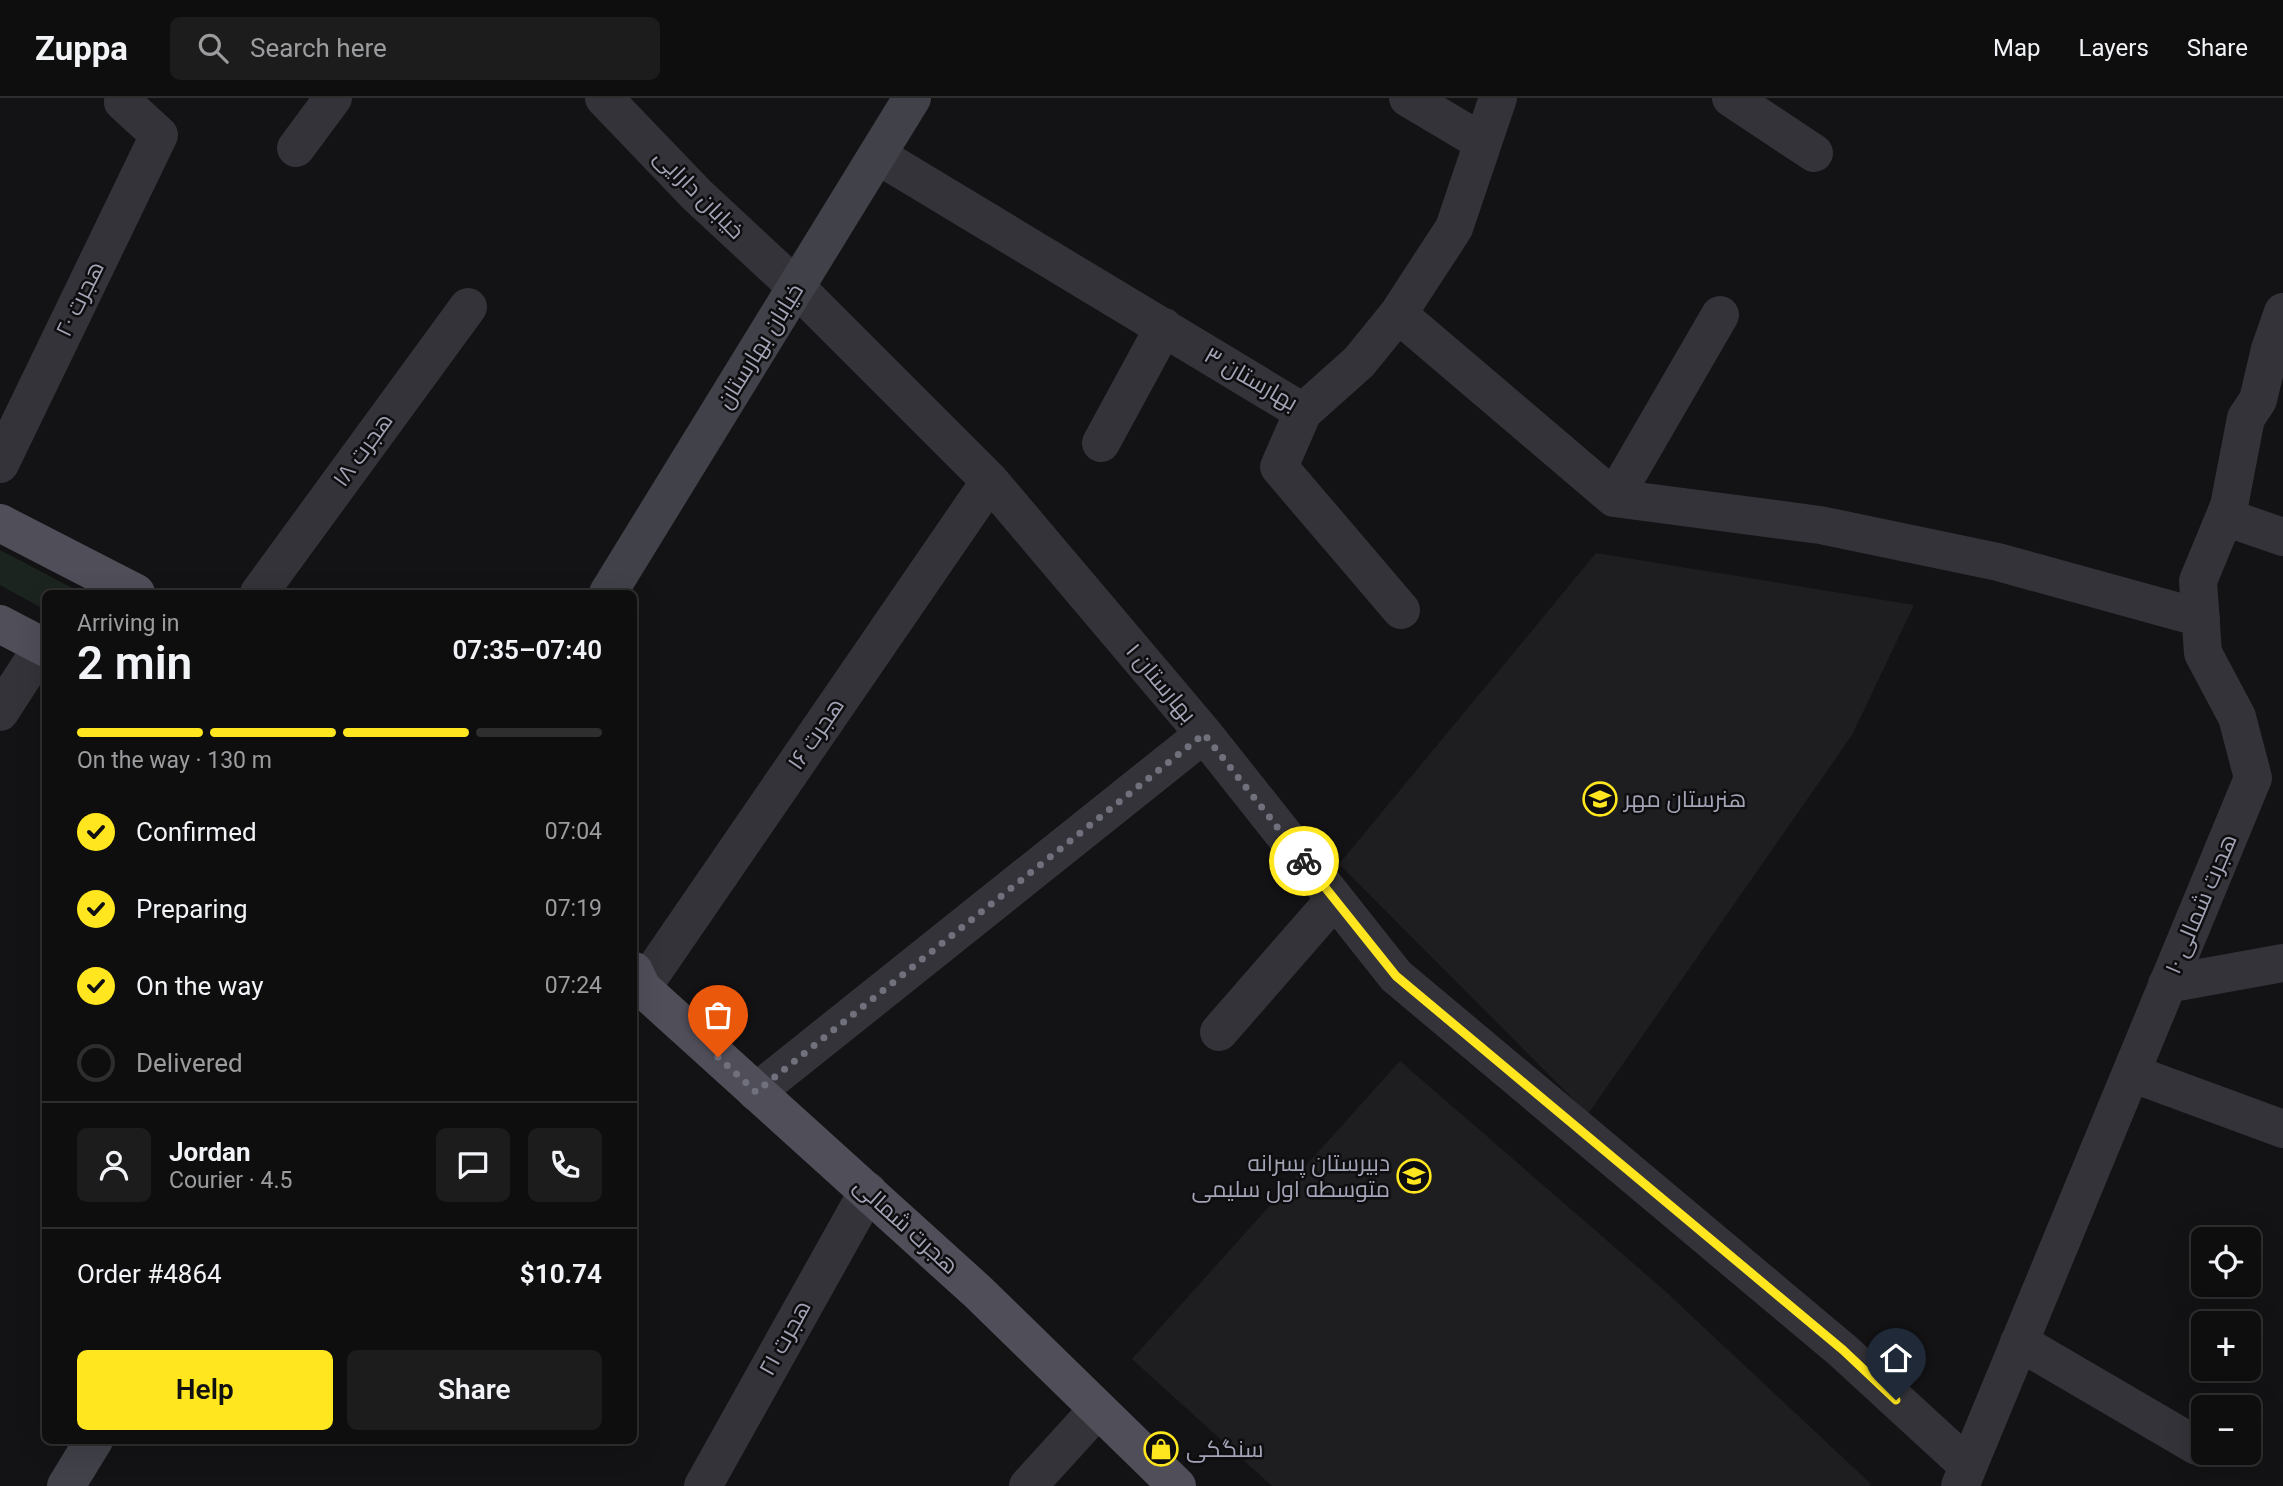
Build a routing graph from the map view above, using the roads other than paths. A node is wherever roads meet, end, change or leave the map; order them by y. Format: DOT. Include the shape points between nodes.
graph roads {
  1 [pos="124,98"];
  2 [pos="333,98"];
  3 [pos="604,98"];
  4 [pos="912,98"];
  5 [pos="1408,98"];
  6 [pos="1498,98"];
  7 [pos="1731,98"];
  8 [pos="1482,142"];
  9 [pos="296,148"];
  10 [pos="1814,153"];
  11 [pos="877,156"];
  12 [pos="796,287"];
  13 [pos="468,307"];
  14 [pos="2283,312"];
  15 [pos="1398,314"];
  16 [pos="1720,315"];
  17 [pos="1164,327"];
  18 [pos="1303,412"];
  19 [pos="1101,443"];
  20 [pos="0,464"];
  21 [pos="990,481"];
  22 [pos="1614,498"];
  23 [pos="2225,517"];
  24 [pos="0,523"];
  25 [pos="2283,537"];
  26 [pos="130,590"];
  27 [pos="261,590"];
  28 [pos="610,590"];
  29 [pos="1401,610"];
  30 [pos="2200,618"];
  31 [pos="0,624"];
  32 [pos="42,646"];
  33 [pos="42,650"];
  34 [pos="0,712"];
  35 [pos="1204,734"];
  36 [pos="1335,899"];
  37 [pos="2283,963"];
  38 [pos="637,980"];
  39 [pos="637,982"];
  40 [pos="2167,984"];
  41 [pos="1219,1032"];
  42 [pos="2131,1073"];
  43 [pos="756,1092"];
  44 [pos="2283,1129"];
  45 [pos="868,1191"];
  46 [pos="2019,1342"];
  47 [pos="1098,1409"];
  48 [pos="2191,1442"];
  49 [pos="92,1444"];
  50 [pos="1964,1475"];
  51 [pos="66,1486"];
  52 [pos="702,1486"];
  53 [pos="1028,1486"];
  54 [pos="1177,1486"];
  1 -- 20 [label="street, هجرت ۲۰" via="159,135"];
  2 -- 9 [label="street"];
  3 -- 12 [label="street, خیابان دارایی" via="697,195"];
  4 -- 11 [label="main road, خیابان بهارستان"];
  5 -- 8 [label="street"];
  6 -- 8 [label="street, بهارستان ۳"];
  7 -- 10 [label="street"];
  8 -- 15 [label="street, بهارستان ۳" via="1454,228"];
  11 -- 12 [label="main road, خیابان بهارستان"];
  11 -- 17 [label="street, بهارستان ۳"];
  12 -- 21 [label="street, بهارستان ۱"];
  12 -- 28 [label="main road, خیابان بهارستان"];
  13 -- 27 [label="street, هجرت ۱۸"];
  14 -- 23 [label="street, هجرت شمالی ۱۰" via="2258,400 2245,418"];
  15 -- 18 [label="street, بهارستان ۳" via="1359,362"];
  15 -- 22 [label="street"];
  16 -- 22 [label="street"];
  17 -- 18 [label="street, بهارستان ۳"];
  17 -- 19 [label="street"];
  18 -- 29 [label="street" via="1279,467"];
  21 -- 35 [label="street, بهارستان ۱"];
  21 -- 38 [label="street, هجرت ۱۶"];
  22 -- 30 [label="street" via="1848,531 1998,562"];
  23 -- 25 [label="street"];
  23 -- 30 [label="street, هجرت شمالی ۱۰" via="2197,581"];
  24 -- 26 [label="main road"];
  30 -- 40 [label="street, هجرت شمالی ۱۰" via="2203,653 2237,717 2253,778"];
  31 -- 32 [label="main road"];
  33 -- 34 [label="street"];
  35 -- 36 [label="street, بهارستان ۱"];
  35 -- 43 [label="street"];
  36 -- 41 [label="street"];
  36 -- 50 [label="street, بهارستان ۱" via="1396,976 1843,1350"];
  37 -- 40 [label="street"];
  39 -- 43 [label="main road, هجرت شمالی"];
  40 -- 42 [label="street, هجرت شمالی ۱۰"];
  42 -- 44 [label="street"];
  42 -- 46 [label="street, هجرت شمالی ۱۰"];
  43 -- 45 [label="main road, هجرت شمالی"];
  45 -- 47 [label="main road, هجرت شمالی"];
  45 -- 52 [label="street, هجرت ۲۱"];
  46 -- 48 [label="street"];
  46 -- 50 [label="street, هجرت شمالی ۱۰"];
  47 -- 53 [label="street"];
  47 -- 54 [label="main road, هجرت شمالی"];
  49 -- 51 [label="main road"];
}
